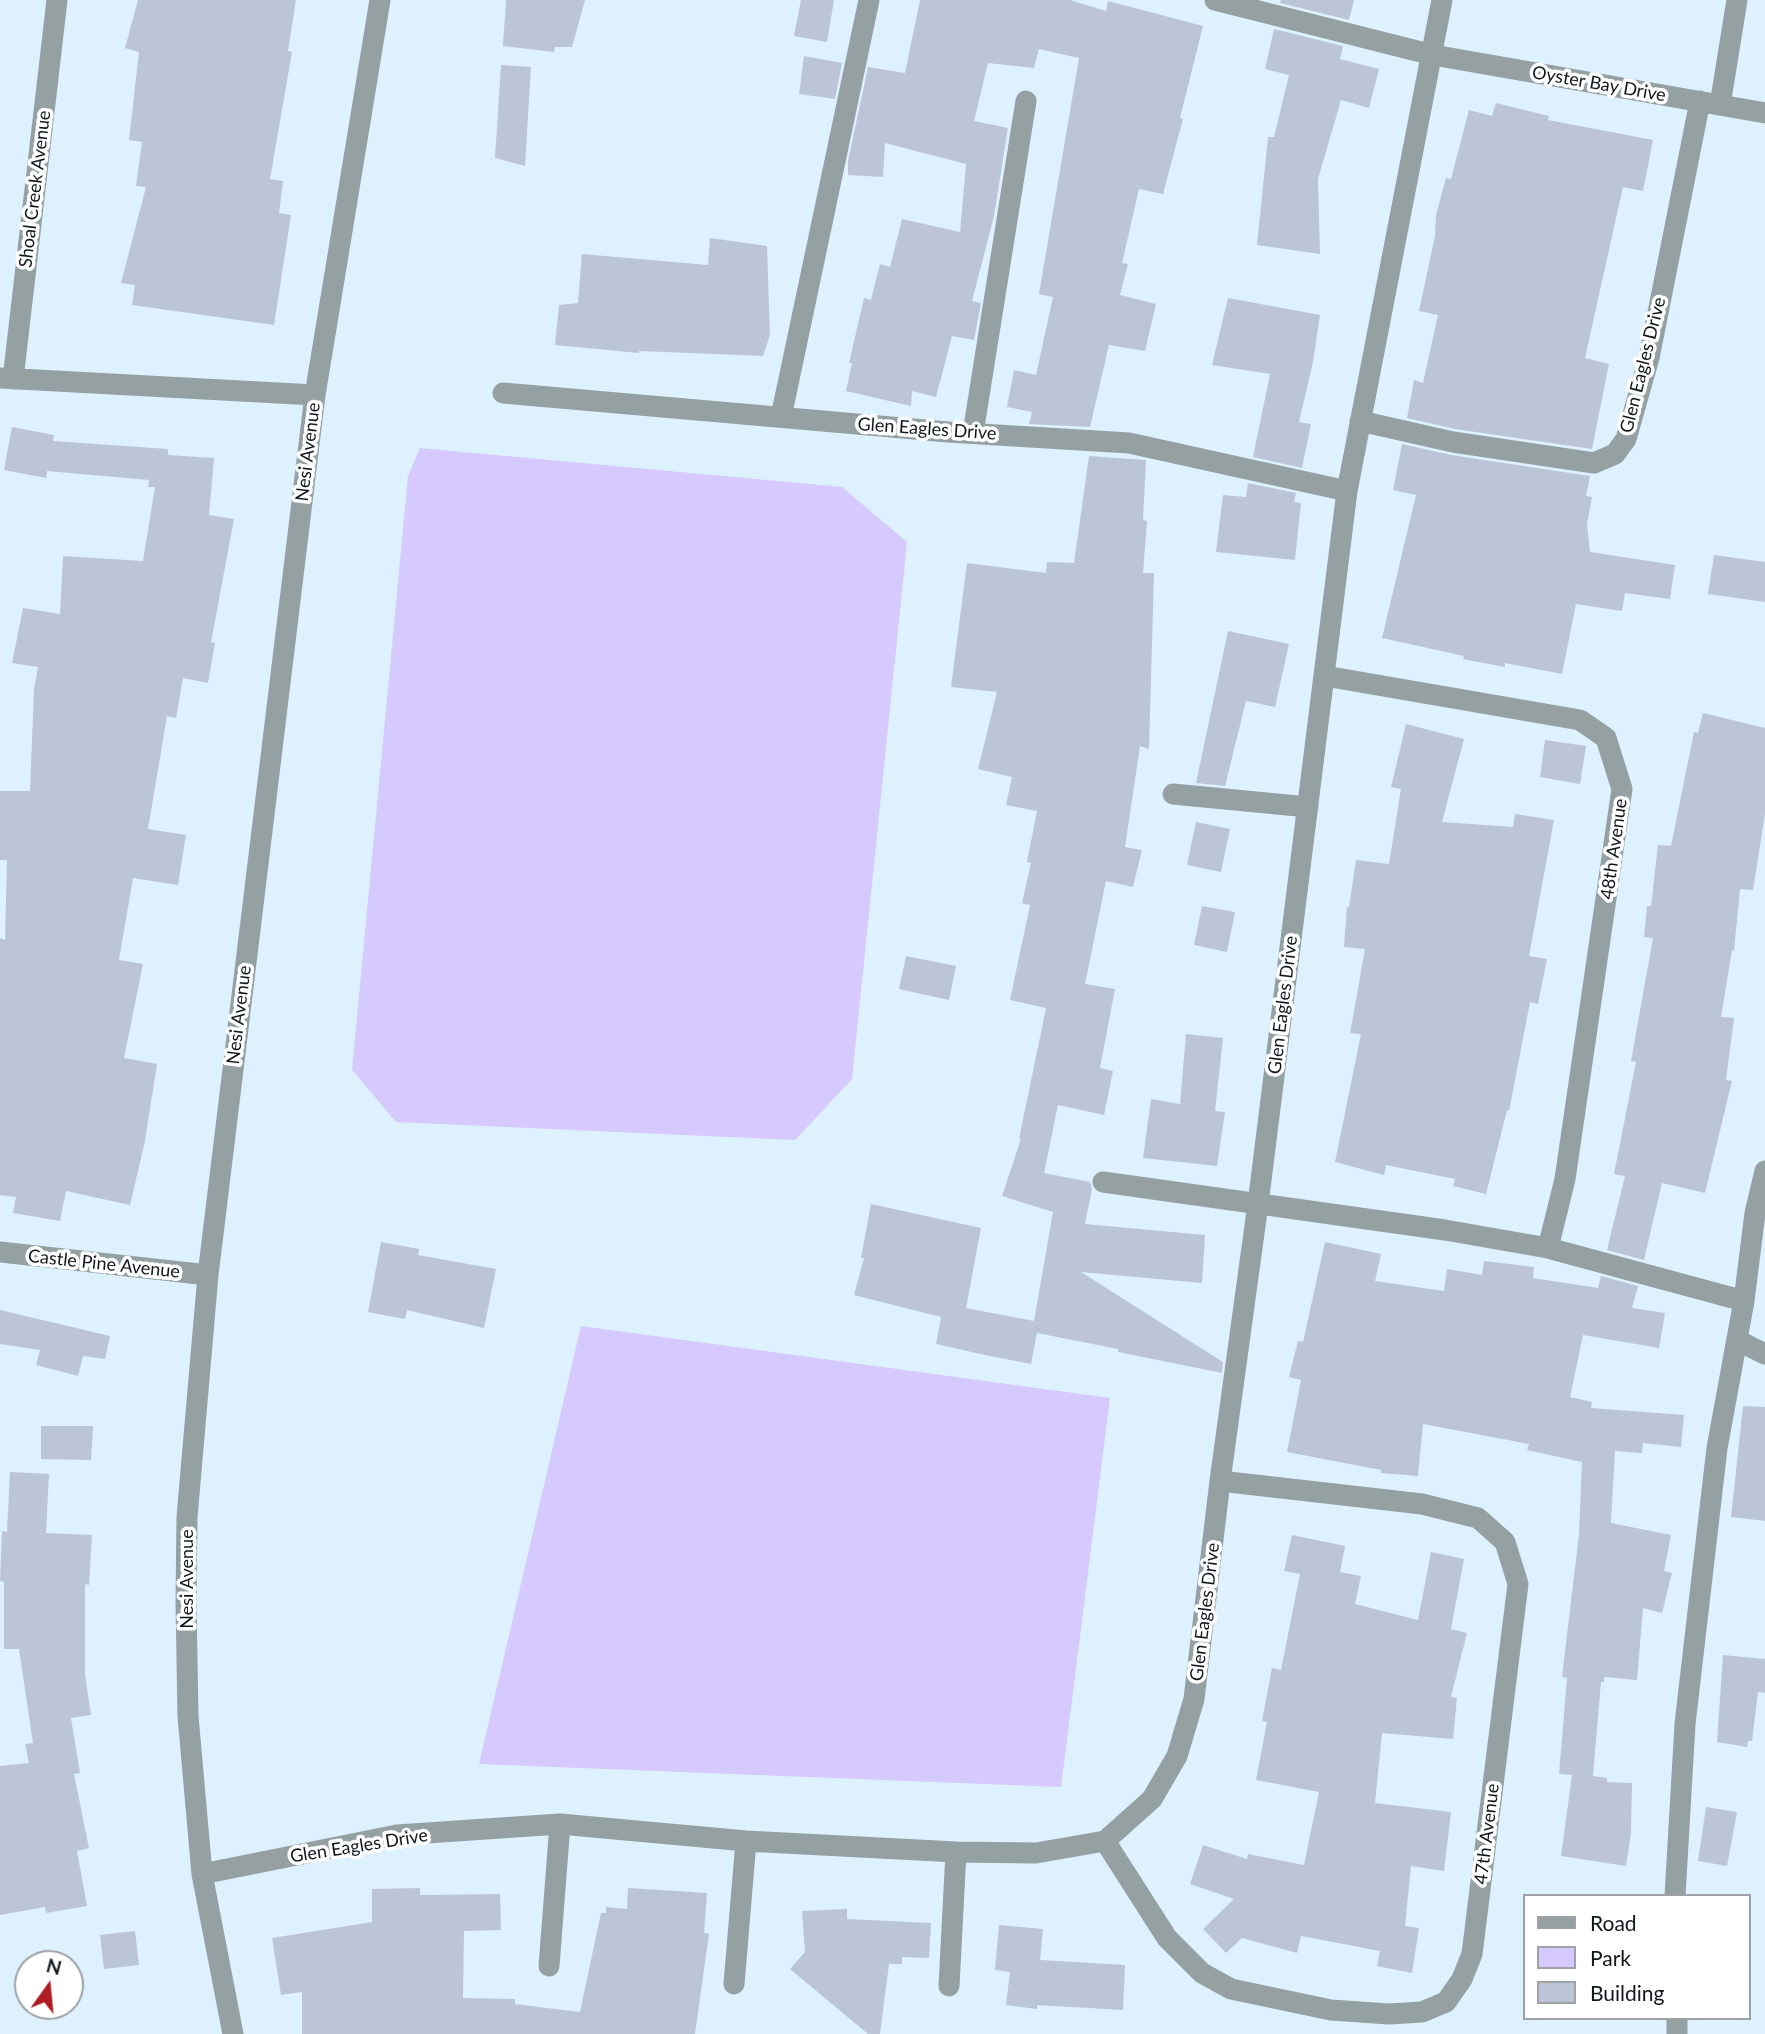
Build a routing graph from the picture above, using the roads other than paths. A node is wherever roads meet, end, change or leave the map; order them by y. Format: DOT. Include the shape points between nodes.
graph roads {
  1 [pos="57,0"];
  2 [pos="380,0"];
  3 [pos="869,0"];
  4 [pos="1215,0"];
  5 [pos="1441,0"];
  6 [pos="1737,0"];
  7 [pos="1433,55"];
  8 [pos="1026,101"];
  9 [pos="1710,103"];
  10 [pos="1765,113"];
  11 [pos="6,378"];
  12 [pos="503,393"];
  13 [pos="315,395"];
  14 [pos="781,417"];
  15 [pos="1360,421"];
  16 [pos="973,433"];
  17 [pos="1347,491"];
  18 [pos="1325,676"];
  19 [pos="1172,794"];
  20 [pos="1308,807"];
  21 [pos="1765,1171"];
  22 [pos="1103,1182"];
  23 [pos="1258,1204"];
  24 [pos="1548,1248"];
  25 [pos="0,1252"];
  26 [pos="208,1275"];
  27 [pos="1744,1301"];
  28 [pos="1737,1340"];
  29 [pos="1765,1353"];
  30 [pos="1220,1481"];
  31 [pos="560,1824"];
  32 [pos="746,1841"];
  33 [pos="1105,1841"];
  34 [pos="956,1852"];
  35 [pos="202,1874"];
  36 [pos="1675,1894"];
  37 [pos="549,1966"];
  38 [pos="734,1984"];
  39 [pos="949,1986"];
  40 [pos="233,2034"];
  1 -- 11 [label="street, Shoal Creek Avenue"];
  2 -- 13 [label="street, Nesi Avenue"];
  3 -- 14 [label="street"];
  4 -- 7 [label="street, Oyster Bay Drive"];
  5 -- 7 [label="street, Glen Eagles Drive"];
  6 -- 9 [label="street, Glen Eagles Drive"];
  7 -- 9 [label="street, Oyster Bay Drive"];
  7 -- 15 [label="street, Glen Eagles Drive"];
  8 -- 16 [label="street"];
  9 -- 10 [label="street, Oyster Bay Drive"];
  9 -- 15 [label="street, Glen Eagles Drive" via="1649,358 1626,439 1615,454 1594,463 1453,442"];
  11 -- 13 [label="street"];
  12 -- 14 [label="street, Glen Eagles Drive"];
  13 -- 26 [label="street, Nesi Avenue"];
  14 -- 16 [label="street, Glen Eagles Drive"];
  15 -- 17 [label="street, Glen Eagles Drive"];
  16 -- 17 [label="street, Glen Eagles Drive" via="1129,443"];
  17 -- 18 [label="street, Glen Eagles Drive"];
  18 -- 20 [label="street, Glen Eagles Drive"];
  18 -- 24 [label="street, 48th Avenue" via="1580,720 1606,738 1622,789 1565,1180"];
  19 -- 20 [label="street"];
  20 -- 23 [label="street, Glen Eagles Drive"];
  21 -- 27 [label="street"];
  22 -- 23 [label="street"];
  23 -- 24 [label="street"];
  23 -- 30 [label="street, Glen Eagles Drive"];
  24 -- 27 [label="street"];
  25 -- 26 [label="street, Castle Pine Avenue"];
  26 -- 35 [label="street, Nesi Avenue" via="187,1517 186,1602 188,1716"];
  27 -- 28 [label="street"];
  28 -- 29 [label="street"];
  28 -- 36 [label="street" via="1717,1448 1685,1724"];
  30 -- 33 [label="street, Glen Eagles Drive" via="1194,1699 1177,1756 1152,1800"];
  30 -- 33 [label="street, 47th Avenue" via="1422,1504 1478,1518 1505,1542 1518,1584 1472,1954 1446,2002 1422,2012 1331,2010 1231,1989 1202,1973 1167,1938"];
  31 -- 32 [label="street, Glen Eagles Drive"];
  31 -- 35 [label="street, Glen Eagles Drive" via="397,1835"];
  31 -- 37 [label="street"];
  32 -- 34 [label="street, Glen Eagles Drive"];
  32 -- 38 [label="street"];
  33 -- 34 [label="street, Glen Eagles Drive" via="1036,1853"];
  34 -- 39 [label="street"];
  35 -- 40 [label="street, Nesi Avenue"];
}
